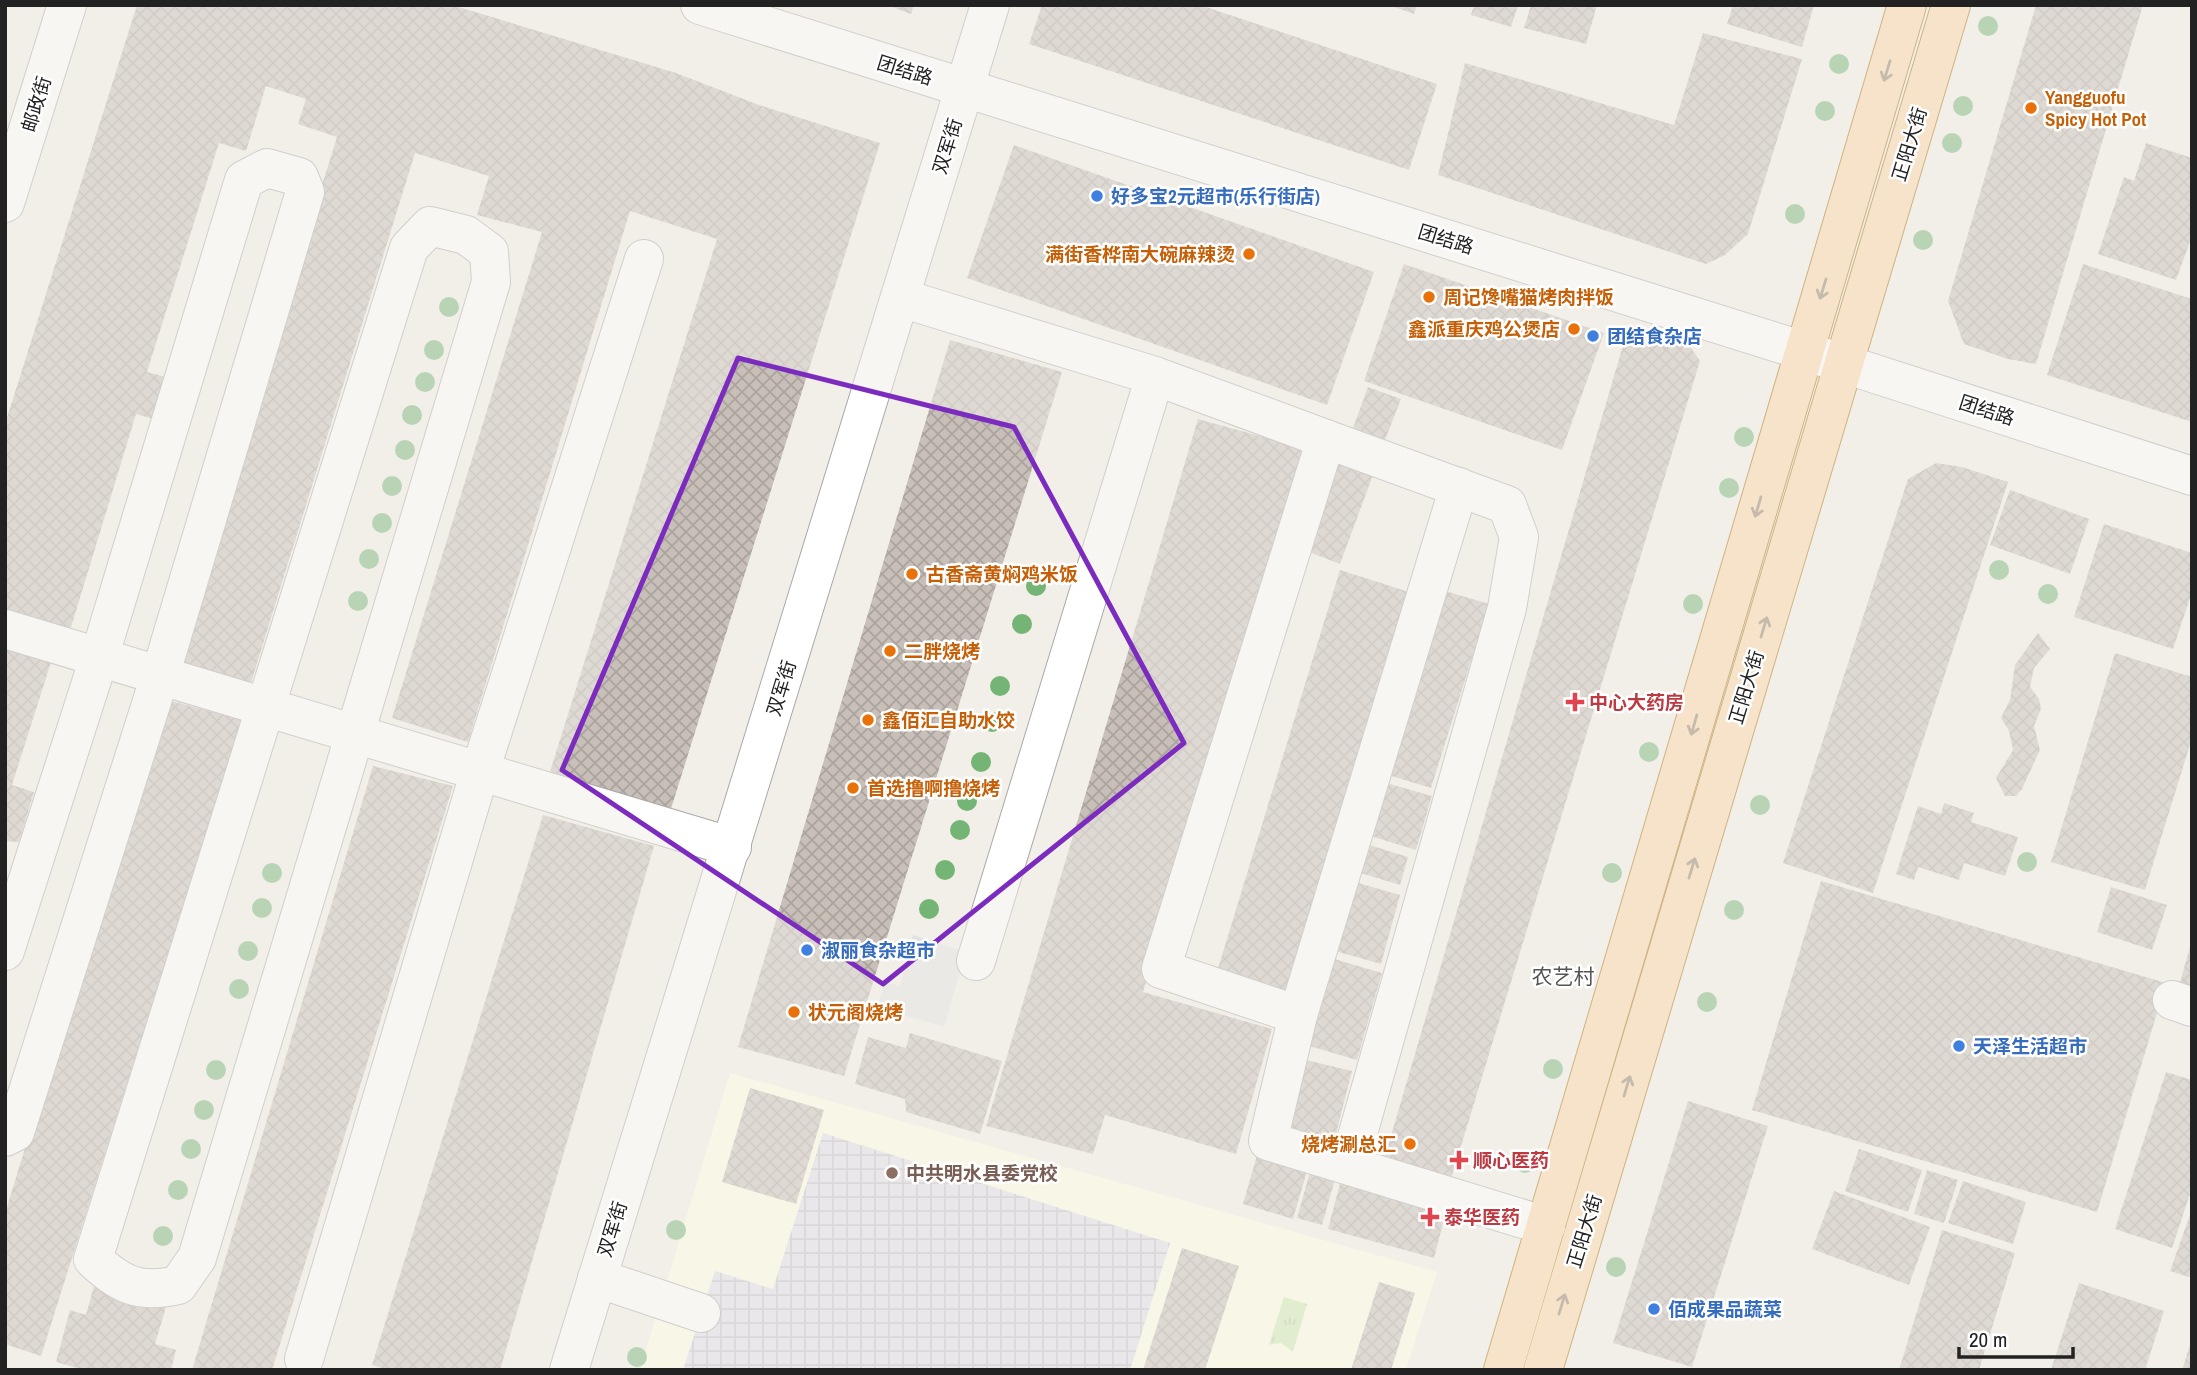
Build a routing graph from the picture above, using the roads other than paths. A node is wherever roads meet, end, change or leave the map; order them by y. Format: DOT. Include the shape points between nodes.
graph roads {
  1 [pos="67,5"];
  2 [pos="700,5"];
  3 [pos="990,5"];
  4 [pos="1907,5"];
  5 [pos="1951,5"];
  6 [pos="796,20"];
  7 [pos="965,89"];
  8 [pos="7,189"];
  9 [pos="644,259"];
  10 [pos="901,298"];
  11 [pos="1804,351"];
  12 [pos="1843,363"];
  13 [pos="1155,376"];
  14 [pos="1326,439"];
  15 [pos="2192,476"];
  16 [pos="1460,487"];
  17 [pos="5,629"];
  18 [pos="99,658"];
  19 [pos="160,676"];
  20 [pos="265,707"];
  21 [pos="356,734"];
  22 [pos="481,771"];
  23 [pos="732,847"];
  24 [pos="5,951"];
  25 [pos="976,961"];
  26 [pos="1298,1014"];
  27 [pos="9,1145"];
  28 [pos="1349,1166"];
  29 [pos="1546,1226"];
  30 [pos="597,1278"];
  31 [pos="701,1313"];
  32 [pos="304,1359"];
  33 [pos="569,1370"];
  34 [pos="1503,1370"];
  35 [pos="1543,1370"];
  1 -- 8 [label="street, 邮政街"];
  2 -- 6 [label="street, 团结路"];
  3 -- 7 [label="street, 双军街"];
  4 -- 11 [label="main road, 正阳大街, one-way"];
  5 -- 12 [label="main road, 正阳大街"];
  6 -- 7 [label="street, 团结路"];
  7 -- 10 [label="street, 双军街"];
  7 -- 11 [label="street, 团结路"];
  9 -- 22 [label="street"];
  10 -- 13 [label="street"];
  10 -- 23 [label="street, 双军街"];
  11 -- 12 [label="street, 团结路"];
  11 -- 29 [label="main road, 正阳大街, one-way"];
  12 -- 15 [label="street, 团结路"];
  35 -- 12 [label="main road, 正阳大街, one-way"];
  13 -- 14 [label="street"];
  13 -- 25 [label="street"];
  14 -- 16 [label="street"];
  14 -- 26 [label="street" via="1161,969"];
  16 -- 26 [label="street"];
  16 -- 28 [label="street" via="1507,505 1519,537 1507,608"];
  17 -- 18 [label="street"];
  18 -- 19 [label="street"];
  18 -- 19 [label="street" via="244,180 267,169 299,177 304,192"];
  18 -- 24 [label="street"];
  19 -- 20 [label="street"];
  19 -- 27 [label="street"];
  20 -- 21 [label="street"];
  20 -- 21 [label="street" via="409,248 429,226 466,235 489,252 491,282"];
  20 -- 21 [label="street" via="93,1259 111,1276 152,1291 177,1285 197,1258"];
  21 -- 22 [label="street"];
  22 -- 23 [label="street"];
  22 -- 32 [label="street"];
  23 -- 30 [label="street, 双军街"];
  26 -- 28 [label="street" via="1268,1140"];
  28 -- 29 [label="street"];
  29 -- 34 [label="main road, 正阳大街"];
  30 -- 31 [label="street"];
  30 -- 33 [label="street, 双军街"];
}
